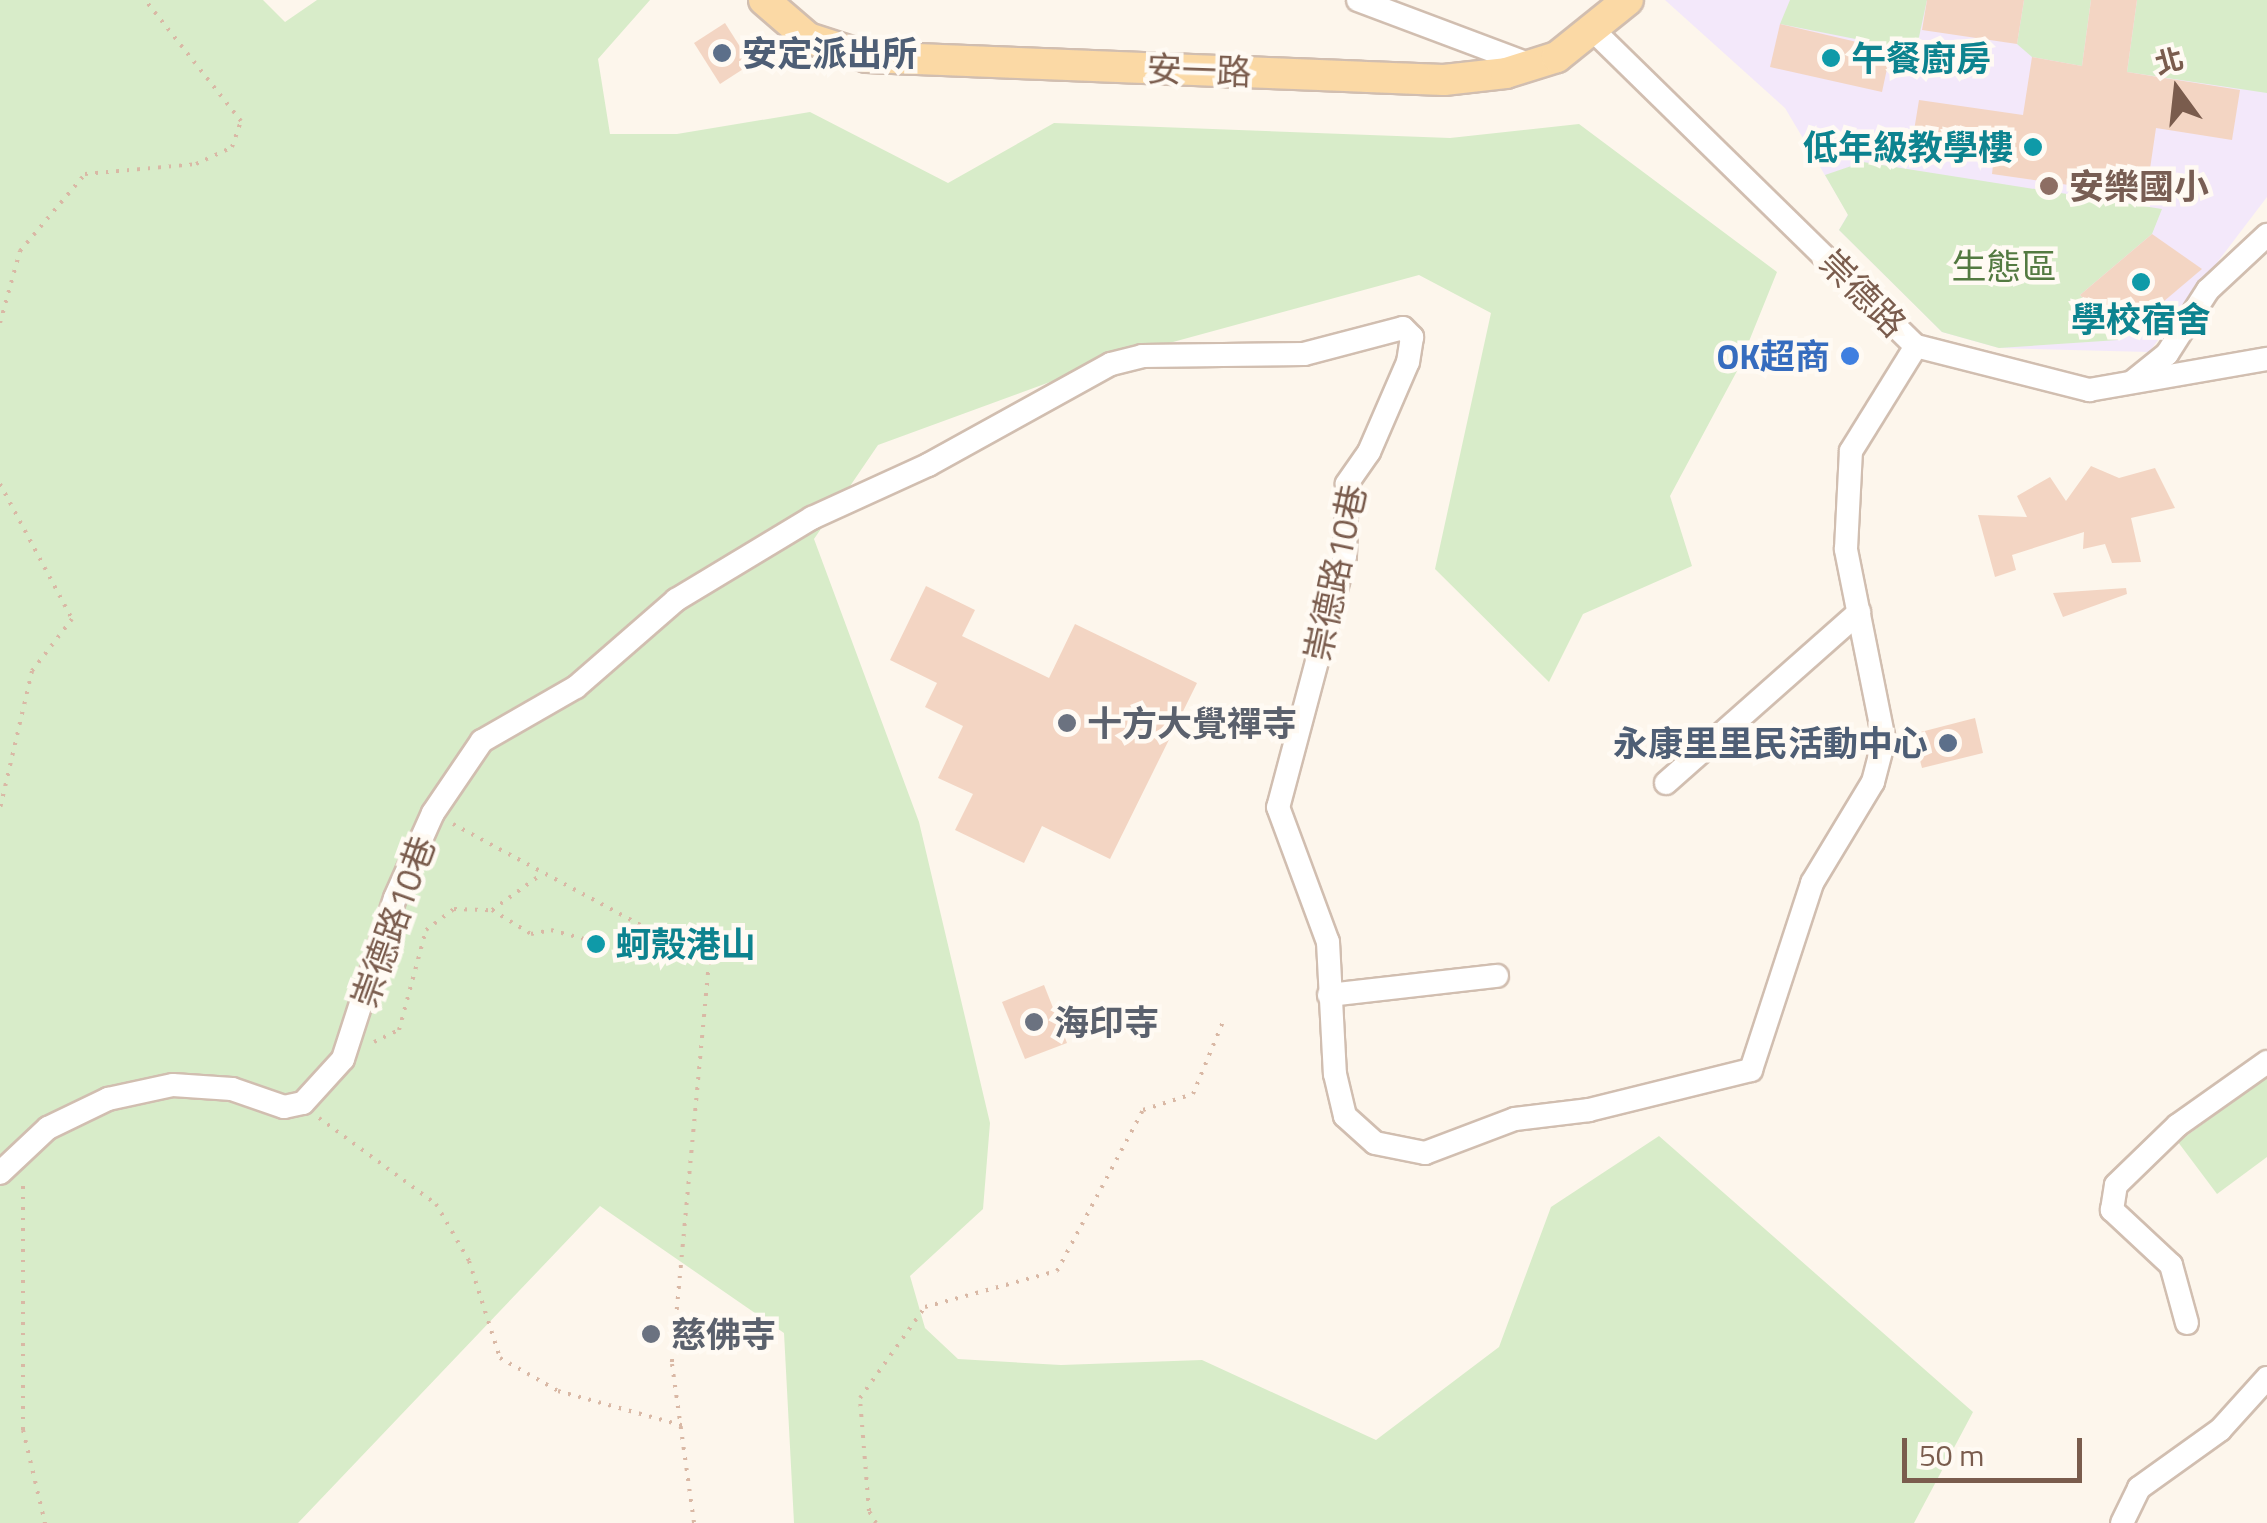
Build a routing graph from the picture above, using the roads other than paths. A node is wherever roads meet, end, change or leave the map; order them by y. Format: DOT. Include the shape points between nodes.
graph roads {
  1 [pos="764,0"];
  2 [pos="1358,0"];
  3 [pos="1628,0"];
  4 [pos="1595,32"];
  5 [pos="1534,66"];
  6 [pos="2267,235"];
  7 [pos="1916,346"];
  8 [pos="2267,359"];
  9 [pos="2125,387"];
  10 [pos="1860,612"];
  11 [pos="1666,782"];
  12 [pos="1497,976"];
  13 [pos="1329,995"];
  14 [pos="2267,1062"];
  15 [pos="0,1173"];
  16 [pos="2187,1323"];
  17 [pos="2267,1378"];
  18 [pos="2122,1523"];
  1 -- 5 [label="main road, 安一路" via="808,38 867,58 1444,80"];
  2 -- 5 [label="street"];
  3 -- 4 [label="main road, 安一路"];
  4 -- 5 [label="main road, 安一路"];
  4 -- 7 [label="street, 崇德路"];
  6 -- 9 [label="street" via="2208,290 2167,354"];
  7 -- 9 [label="street, 崇德路" via="2057,387"];
  7 -- 10 [label="street, 崇德路10巷" via="1851,452 1846,550"];
  8 -- 9 [label="street, 崇德路"];
  10 -- 11 [label="street"];
  10 -- 13 [label="street, 崇德路10巷" via="1884,740 1874,782 1812,882 1751,1070 1589,1110 1514,1118 1425,1153 1408,1150 1375,1143 1345,1116"];
  12 -- 13 [label="street"];
  13 -- 15 [label="street, 崇德路10巷" via="1328,942 1278,807 1345,556 1348,484 1408,362 1412,338 1403,328 1304,354 1142,356 1111,364 928,466 812,518 676,600 576,687 482,741 434,813 395,898 344,1059 303,1103 284,1107 232,1088 172,1085 108,1099 48,1128"];
  14 -- 16 [label="street" via="2178,1125 2116,1185 2112,1210 2171,1265"];
  17 -- 18 [label="street" via="2220,1430 2139,1488"];
}
